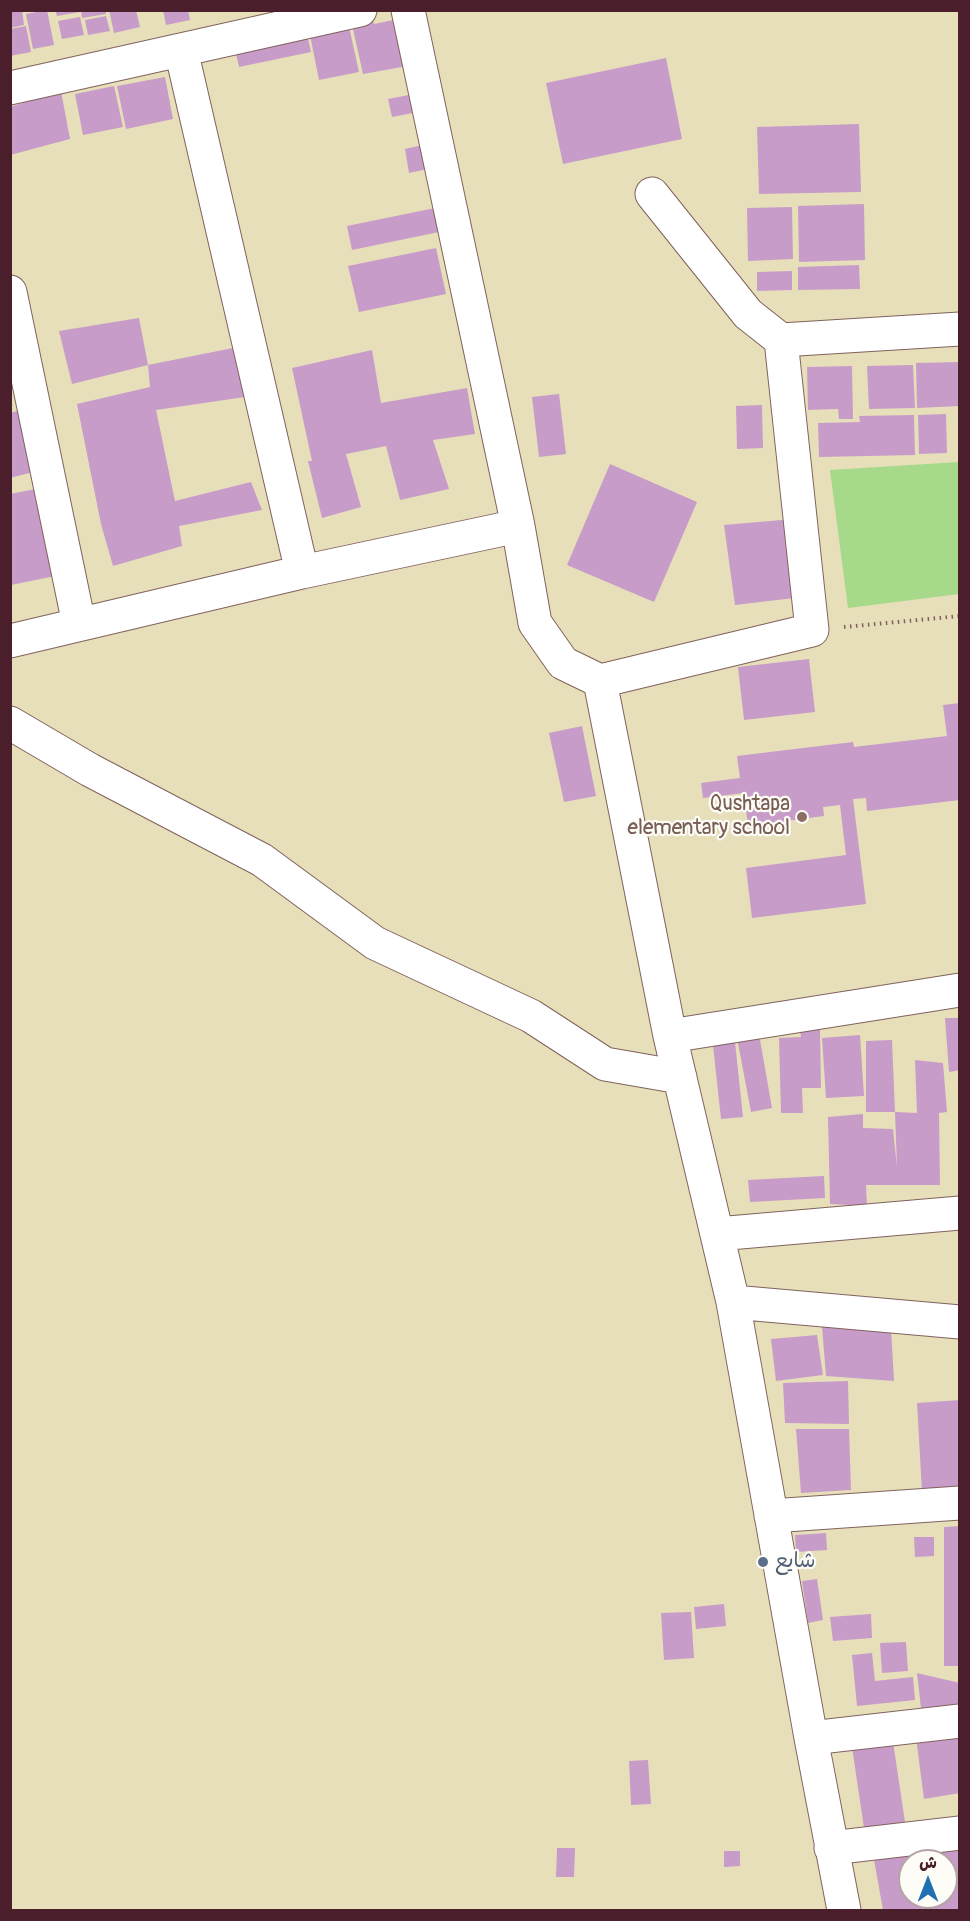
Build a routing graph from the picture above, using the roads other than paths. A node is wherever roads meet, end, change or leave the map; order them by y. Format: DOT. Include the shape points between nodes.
graph roads {
  1 [pos="360,10"];
  2 [pos="408,10"];
  3 [pos="181,50"];
  4 [pos="10,88"];
  5 [pos="652,194"];
  6 [pos="10,292"];
  7 [pos="960,329"];
  8 [pos="781,340"];
  9 [pos="19,384"];
  10 [pos="518,526"];
  11 [pos="302,572"];
  12 [pos="79,624"];
  13 [pos="10,641"];
  14 [pos="600,681"];
  15 [pos="10,723"];
  16 [pos="960,990"];
  17 [pos="670,1036"];
  18 [pos="680,1077"];
  19 [pos="960,1213"];
  20 [pos="717,1234"];
  21 [pos="734,1302"];
  22 [pos="960,1322"];
  23 [pos="960,1503"];
  24 [pos="771,1516"];
  25 [pos="960,1721"];
  26 [pos="811,1738"];
  27 [pos="960,1833"];
  28 [pos="831,1848"];
  29 [pos="844,1911"];
  1 -- 3 [label="street"];
  2 -- 10 [label="street"];
  3 -- 4 [label="street"];
  3 -- 11 [label="street"];
  5 -- 8 [label="street" via="748,314"];
  6 -- 9 [label="street"];
  7 -- 8 [label="street"];
  8 -- 14 [label="street" via="812,630"];
  9 -- 12 [label="street"];
  10 -- 11 [label="street"];
  10 -- 14 [label="street" via="535,622 563,663"];
  11 -- 12 [label="street"];
  12 -- 13 [label="street"];
  14 -- 17 [label="street"];
  15 -- 18 [label="street" via="90,770 262,860 375,943 531,1016 605,1064"];
  16 -- 17 [label="street"];
  17 -- 18 [label="street"];
  18 -- 20 [label="street"];
  19 -- 20 [label="street"];
  20 -- 21 [label="street"];
  21 -- 22 [label="street"];
  21 -- 24 [label="street"];
  23 -- 24 [label="street"];
  24 -- 26 [label="street"];
  25 -- 26 [label="street"];
  26 -- 28 [label="street"];
  27 -- 28 [label="street"];
  28 -- 29 [label="street"];
}
